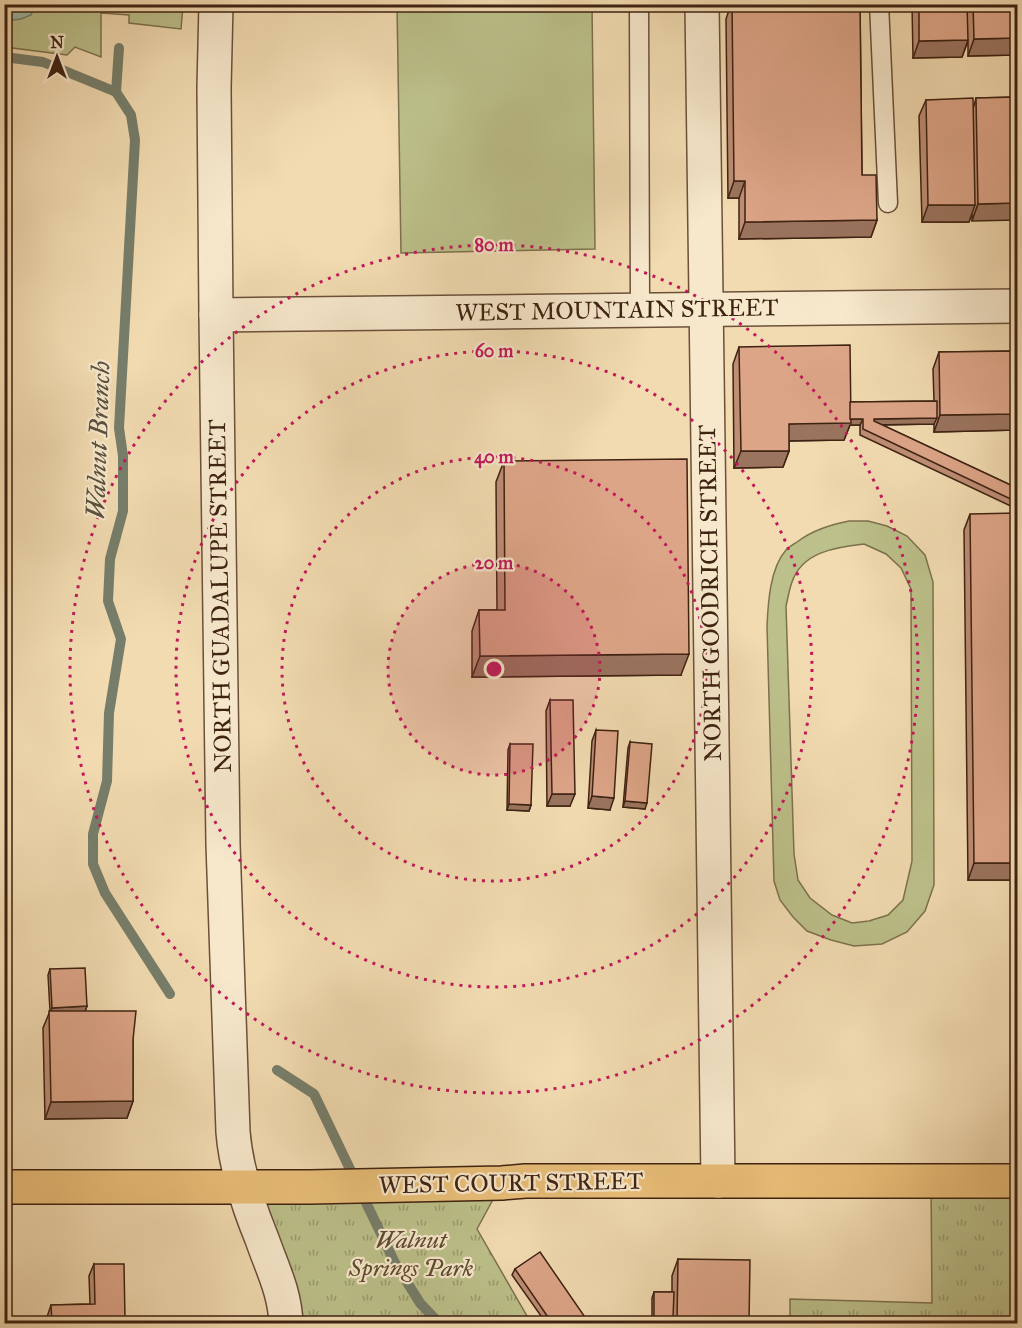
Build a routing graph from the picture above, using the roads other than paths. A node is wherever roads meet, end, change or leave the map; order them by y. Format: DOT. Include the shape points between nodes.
graph roads {
  1 [pos="216,4"];
  2 [pos="639,4"];
  3 [pos="702,4"];
  4 [pos="879,4"];
  5 [pos="888,203"];
  6 [pos="1017,306"];
  7 [pos="706,309"];
  8 [pos="640,310"];
  9 [pos="216,315"];
  10 [pos="718,1181"];
  11 [pos="1017,1181"];
  12 [pos="244,1186"];
  13 [pos="4,1187"];
  14 [pos="286,1323"];
  1 -- 9 [label="street, NORTH GUADALUPE STREET"];
  2 -- 8 [label="lane"];
  3 -- 7 [label="street, NORTH GOODRICH STREET"];
  4 -- 5 [label="lane"];
  6 -- 7 [label="street, WEST MOUNTAIN STREET"];
  7 -- 8 [label="street, WEST MOUNTAIN STREET"];
  7 -- 10 [label="street, NORTH GOODRICH STREET"];
  8 -- 9 [label="street, WEST MOUNTAIN STREET"];
  9 -- 12 [label="street, NORTH GUADALUPE STREET" via="225,902 234,1147"];
  10 -- 11 [label="main road, WEST COURT STREET"];
  10 -- 12 [label="main road, WEST COURT STREET"];
  12 -- 13 [label="main road, WEST COURT STREET"];
  12 -- 14 [label="street, NORTH GUADALUPE STREET" via="279,1282"];
}
